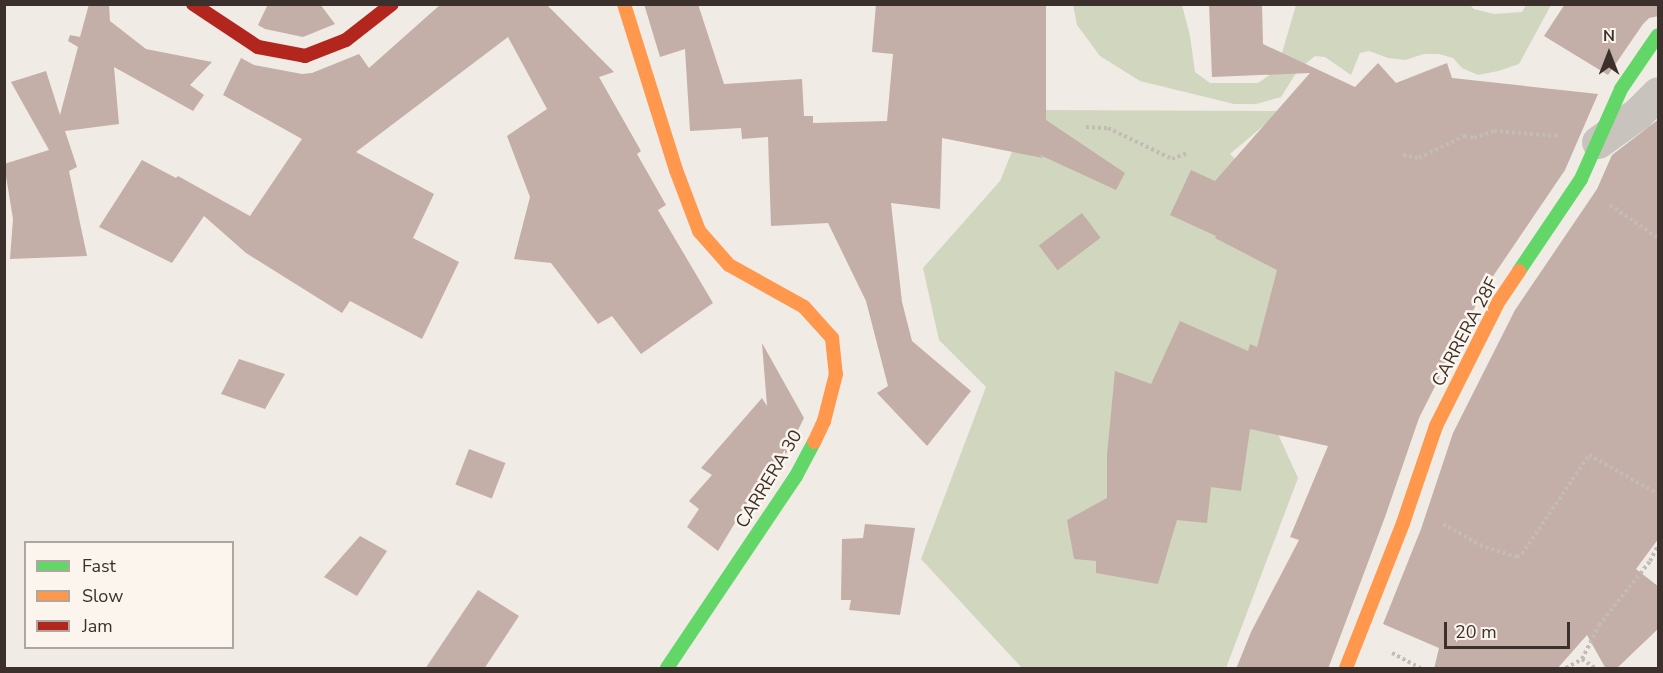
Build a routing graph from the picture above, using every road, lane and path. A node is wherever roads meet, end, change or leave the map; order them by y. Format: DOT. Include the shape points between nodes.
graph roads {
  1 [pos="193,4"];
  2 [pos="392,4"];
  3 [pos="624,4"];
  4 [pos="1659,35"];
  5 [pos="1659,93"];
  6 [pos="1086,127"];
  7 [pos="1598,142"];
  8 [pos="1188,153"];
  9 [pos="1403,155"];
  10 [pos="1577,185"];
  11 [pos="1659,238"];
  12 [pos="1659,494"];
  13 [pos="1395,542"];
  14 [pos="1659,545"];
  15 [pos="1582,658"];
  16 [pos="667,669"];
  17 [pos="1346,669"];
  18 [pos="1566,669"];
  19 [pos="1595,669"];
  1 -- 2 [label="street" via="258,47 305,56 346,40"];
  3 -- 16 [label="street, CARRERA 30" via="699,231 729,265 804,307 831,338 836,374 824,421 796,476"];
  4 -- 7 [label="street, CARRERA 28F" via="1624,84"];
  5 -- 7 [label="street"];
  6 -- 8 [label="path" via="1115,131 1172,159"];
  7 -- 9 [label="path" via="1494,131 1474,138 1464,136 1419,158"];
  7 -- 10 [label="street, CARRERA 28F"];
  10 -- 11 [label="path"];
  10 -- 13 [label="street, CARRERA 28F" via="1499,301 1467,363 1436,426"];
  12 -- 13 [label="path" via="1589,455 1522,554 1516,557 1480,545 1429,517 1421,519 1410,540"];
  13 -- 17 [label="street, CARRERA 28F"];
  14 -- 15 [label="path" via="1599,625"];
  15 -- 18 [label="path"];
  15 -- 19 [label="path"];
}
